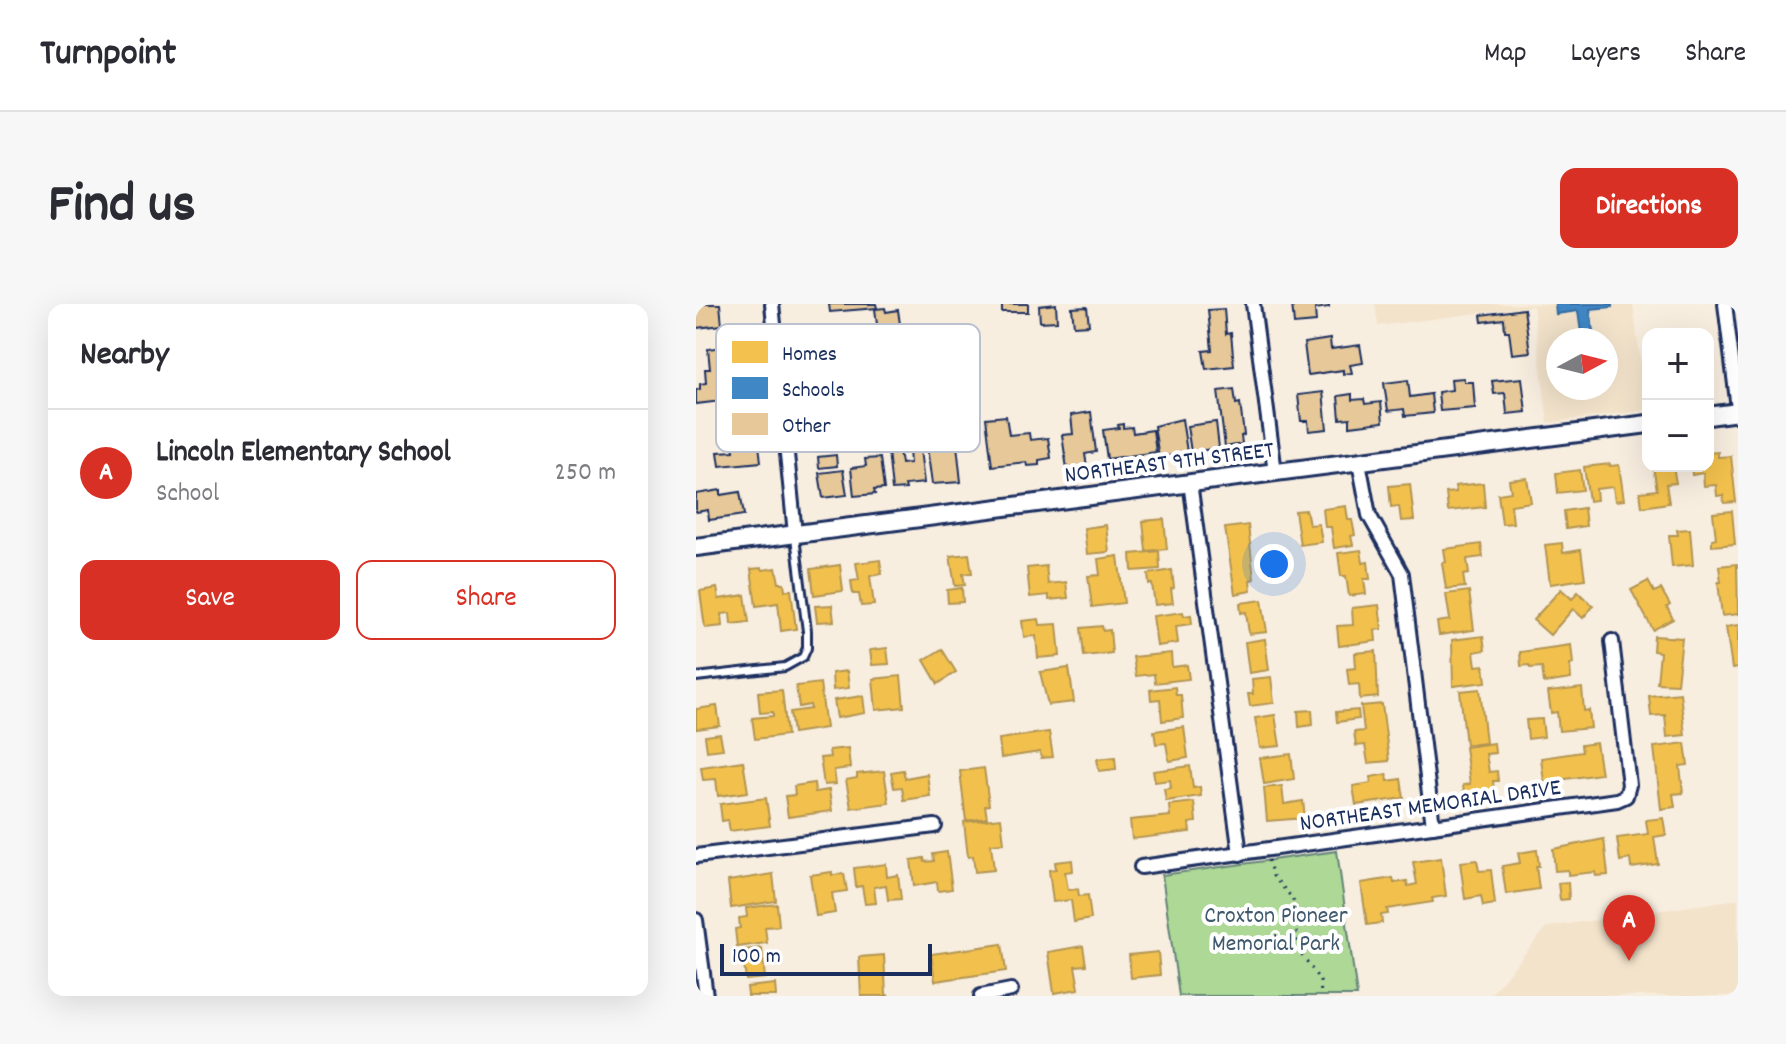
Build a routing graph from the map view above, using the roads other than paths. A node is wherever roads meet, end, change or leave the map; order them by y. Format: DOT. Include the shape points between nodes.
graph roads {
  1 [pos="772,304"];
  2 [pos="1253,304"];
  3 [pos="1725,304"];
  4 [pos="774,324"];
  5 [pos="1738,410"];
  6 [pos="1714,415"];
  7 [pos="1642,425"];
  8 [pos="787,452"];
  9 [pos="1359,462"];
  10 [pos="1275,472"];
  11 [pos="1190,482"];
  12 [pos="795,534"];
  13 [pos="696,547"];
  14 [pos="1612,641"];
  15 [pos="696,677"];
  16 [pos="935,826"];
  17 [pos="1433,826"];
  18 [pos="1240,854"];
  19 [pos="696,856"];
  20 [pos="1141,867"];
  21 [pos="696,920"];
  22 [pos="1011,990"];
  23 [pos="706,996"];
  24 [pos="981,996"];
  1 -- 4 [label="street"];
  2 -- 10 [label="street"];
  3 -- 5 [label="street"];
  5 -- 6 [label="street"];
  7 -- 9 [label="street, NORTHEAST 9TH STREET"];
  8 -- 12 [label="street"];
  9 -- 10 [label="street, NORTHEAST 9TH STREET"];
  9 -- 17 [label="street" via="1369,515 1402,574"];
  10 -- 11 [label="street, NORTHEAST 9TH STREET"];
  11 -- 12 [label="street, NORTHEAST 9TH STREET"];
  11 -- 18 [label="street"];
  12 -- 13 [label="street, NORTHEAST 9TH STREET"];
  12 -- 15 [label="lane" via="807,631 803,657 785,667"];
  14 -- 17 [label="street, NORTHEAST MEMORIAL DRIVE" via="1626,796"];
  16 -- 19 [label="street"];
  17 -- 18 [label="street, NORTHEAST MEMORIAL DRIVE"];
  18 -- 20 [label="street, NORTHEAST MEMORIAL DRIVE"];
  21 -- 23 [label="street"];
  22 -- 24 [label="street"];
}
